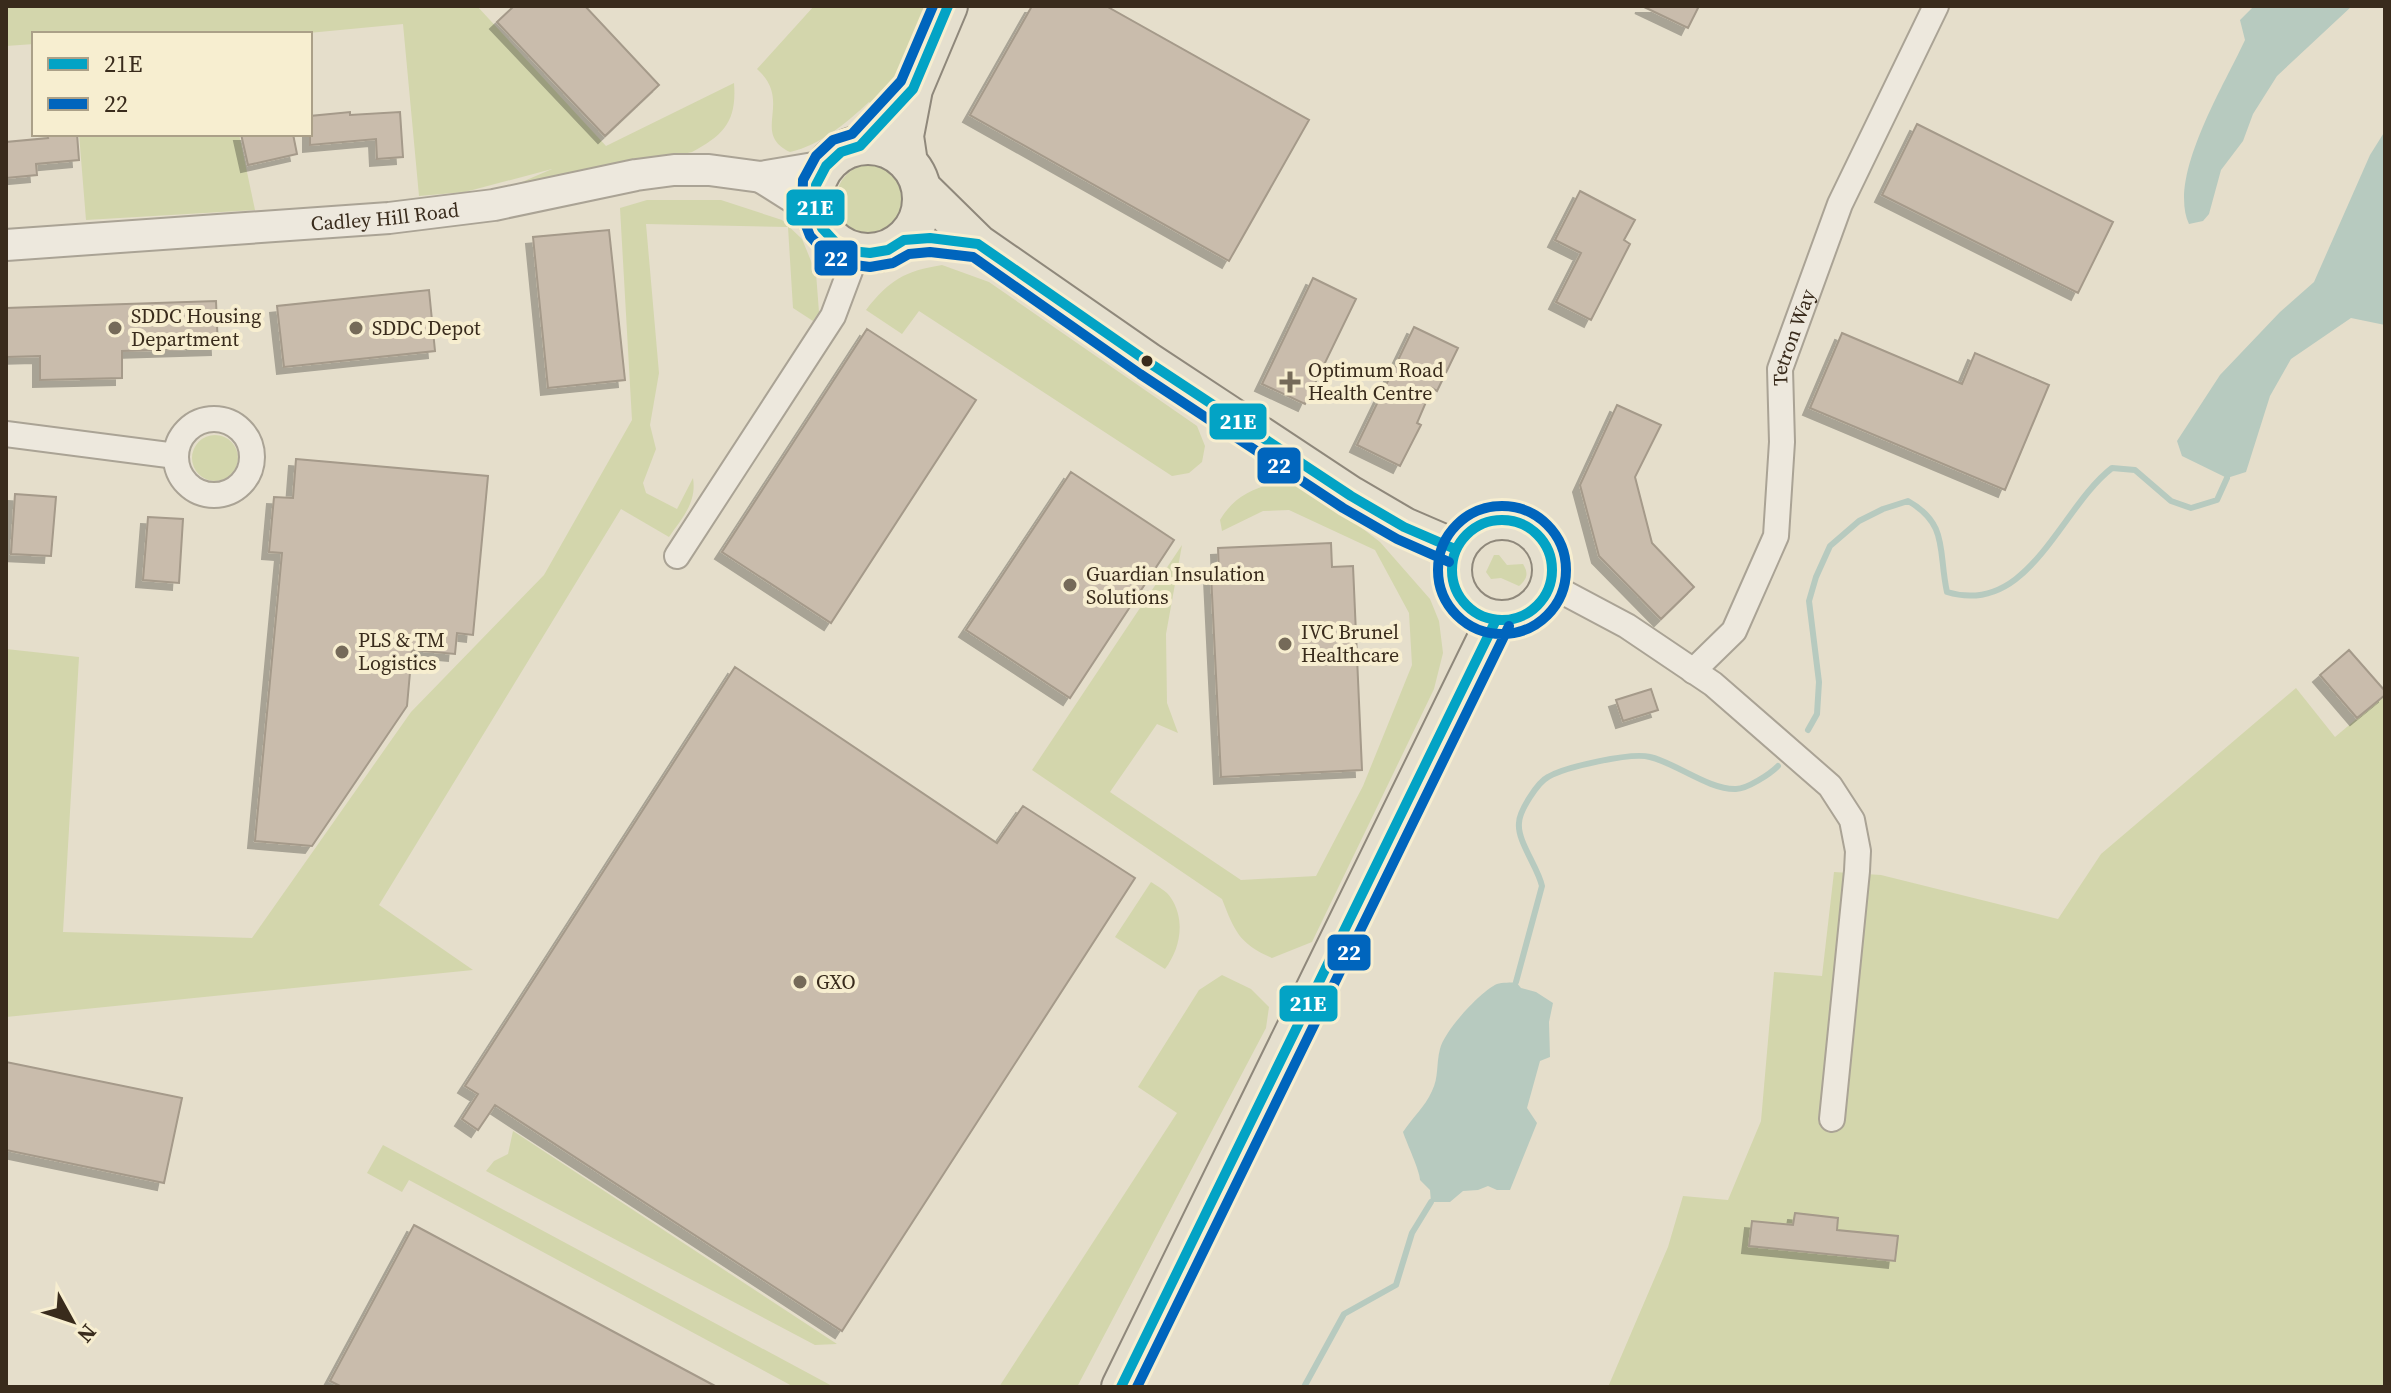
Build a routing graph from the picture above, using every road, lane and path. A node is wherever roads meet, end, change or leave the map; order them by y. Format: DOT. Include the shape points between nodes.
graph roads {
  1 [pos="948,6"];
  2 [pos="1936,6"];
  3 [pos="913,89"];
  4 [pos="860,146"];
  5 [pos="826,166"];
  6 [pos="915,175"];
  7 [pos="761,177"];
  8 [pos="815,211"];
  9 [pos="904,240"];
  10 [pos="978,244"];
  11 [pos="6,245"];
  12 [pos="857,252"];
  13 [pos="6,434"];
  14 [pos="176,456"];
  15 [pos="1455,549"];
  16 [pos="677,556"];
  17 [pos="1550,585"];
  18 [pos="1496,620"];
  19 [pos="1693,671"];
  20 [pos="1832,1119"];
  21 [pos="1121,1387"];
  1 -- 3 [label="main road"];
  2 -- 19 [label="street, Tetron Way" via="1840,204 1780,369 1776,536 1734,631"];
  3 -- 4 [label="main road"];
  3 -- 6 [label="main road" via="904,136"];
  4 -- 5 [label="main road" via="841,152"];
  4 -- 6 [label="main road" via="890,150"];
  5 -- 7 [label="street, Cadley Hill Road"];
  5 -- 8 [label="main road" via="814,192"];
  6 -- 9 [label="main road" via="920,214"];
  6 -- 10 [label="main road"];
  7 -- 8 [label="street, Cadley Hill Road"];
  7 -- 11 [label="street, Cadley Hill Road" via="674,170 494,205 389,218"];
  8 -- 12 [label="main road" via="835,242"];
  9 -- 10 [label="main road"];
  9 -- 12 [label="main road" via="888,250"];
  10 -- 15 [label="main road" via="1351,496"];
  12 -- 16 [label="street" via="833,316"];
  13 -- 14 [label="street"];
  15 -- 17 [label="main road" via="1484,524 1516,522 1538,535 1549,551"];
  15 -- 18 [label="main road" via="1450,569 1456,595 1479,615"];
  17 -- 18 [label="main road" via="1529,613"];
  17 -- 19 [label="street" via="1627,626"];
  18 -- 21 [label="main road"];
  19 -- 20 [label="street" via="1830,786 1852,820 1857,871"];
}
